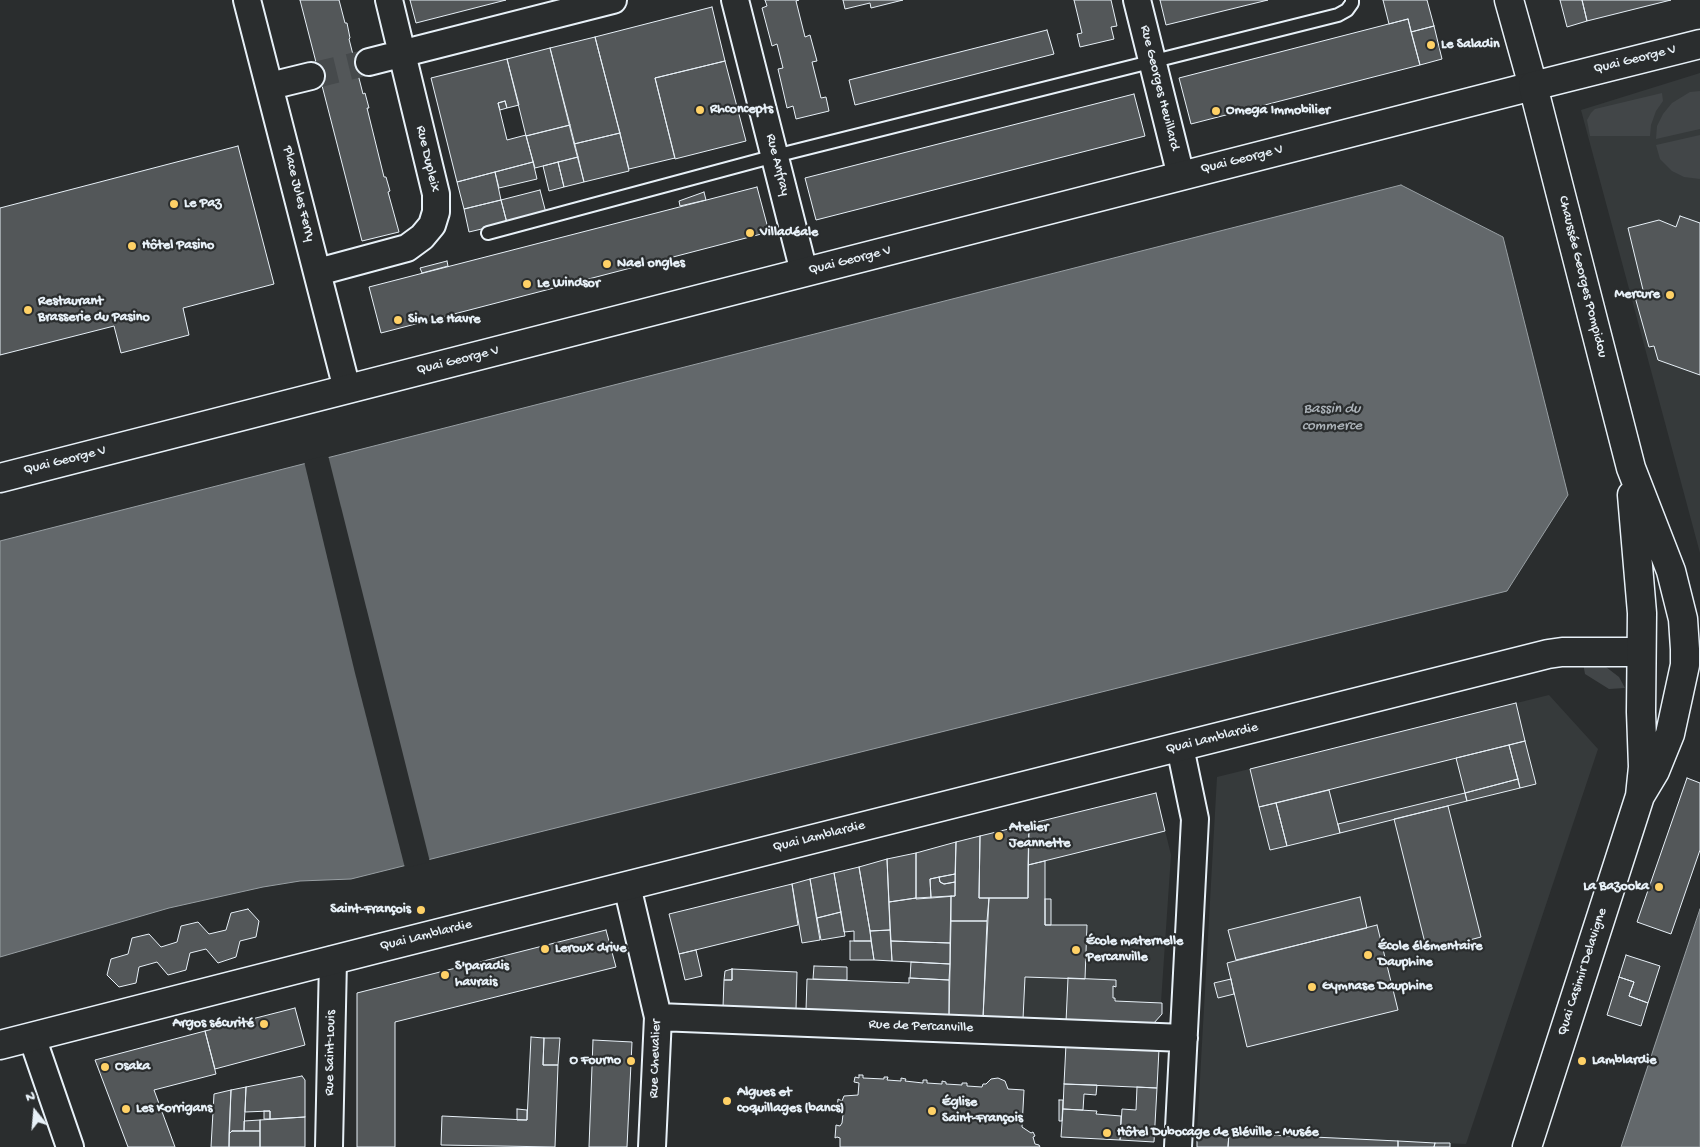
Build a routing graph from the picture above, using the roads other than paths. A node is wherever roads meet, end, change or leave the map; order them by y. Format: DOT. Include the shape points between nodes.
graph roads {
  1 [pos="247,0"];
  2 [pos="389,0"];
  3 [pos="613,0"];
  4 [pos="735,0"];
  5 [pos="1136,0"];
  6 [pos="1352,0"];
  7 [pos="1510,0"];
  8 [pos="1700,44"];
  9 [pos="402,53"];
  10 [pos="1152,61"];
  11 [pos="369,62"];
  12 [pos="311,76"];
  13 [pos="270,86"];
  14 [pos="1533,86"];
  15 [pos="775,156"];
  16 [pos="1182,176"];
  17 [pos="488,233"];
  18 [pos="318,272"];
  19 [pos="804,272"];
  20 [pos="347,389"];
  21 [pos="1631,468"];
  22 [pos="0,478"];
  23 [pos="1693,648"];
  24 [pos="1642,652"];
  25 [pos="1180,747"];
  26 [pos="1640,796"];
  27 [pos="627,886"];
  28 [pos="333,960"];
  29 [pos="658,1016"];
  30 [pos="32,1037"];
  31 [pos="1184,1038"];
  32 [pos="0,1045"];
  33 [pos="70,1147"];
  34 [pos="329,1147"];
  35 [pos="652,1147"];
  36 [pos="1178,1147"];
  37 [pos="1527,1147"];
  1 -- 13 [label="street, Place Jules Ferry"];
  2 -- 9 [label="street, Rue Dupleix"];
  3 -- 9 [label="street"];
  4 -- 15 [label="street, Rue Anfray"];
  5 -- 10 [label="street, Rue Georges Heuillard"];
  6 -- 10 [label="lane" via="1347,10 1338,15"];
  7 -- 14 [label="main road, Chaussée Georges Pompidou"];
  8 -- 14 [label="main road, Quai George V"];
  9 -- 11 [label="street"];
  9 -- 18 [label="street, Rue Dupleix" via="436,194 432,225 407,248"];
  10 -- 15 [label="lane"];
  10 -- 16 [label="street, Rue Georges Heuillard"];
  12 -- 13 [label="street"];
  13 -- 18 [label="street, Place Jules Ferry"];
  14 -- 16 [label="main road, Quai George V"];
  14 -- 21 [label="main road, Chaussée Georges Pompidou"];
  15 -- 17 [label="lane"];
  15 -- 19 [label="street, Rue Anfray"];
  16 -- 19 [label="main road, Quai George V"];
  18 -- 20 [label="street, Place Jules Ferry"];
  19 -- 20 [label="main road, Quai George V"];
  20 -- 22 [label="main road, Quai George V"];
  21 -- 23 [label="main road, Chaussée Georges Pompidou" via="1671,571"];
  21 -- 24 [label="main road, Chaussée Georges Pompidou"];
  23 -- 24 [label="main road, Quai Lamblardie"];
  23 -- 26 [label="main road, Quai Casimir Delavigne" via="1685,665 1670,734 1655,771"];
  24 -- 25 [label="main road, Quai Lamblardie" via="1548,654"];
  24 -- 26 [label="main road, Quai Casimir Delavigne" via="1640,722 1643,767"];
  25 -- 27 [label="main road, Quai Lamblardie"];
  25 -- 31 [label="street" via="1194,819"];
  26 -- 37 [label="main road, Quai Casimir Delavigne"];
  27 -- 28 [label="main road, Quai Lamblardie"];
  27 -- 29 [label="street, Rue Chevalier"];
  28 -- 30 [label="main road, Quai Lamblardie"];
  28 -- 34 [label="street, Rue Saint-Louis"];
  29 -- 31 [label="street, Rue de Percanville"];
  29 -- 35 [label="street, Rue Chevalier"];
  30 -- 32 [label="main road, Quai Lamblardie"];
  30 -- 33 [label="street"];
  31 -- 36 [label="street"];
}
